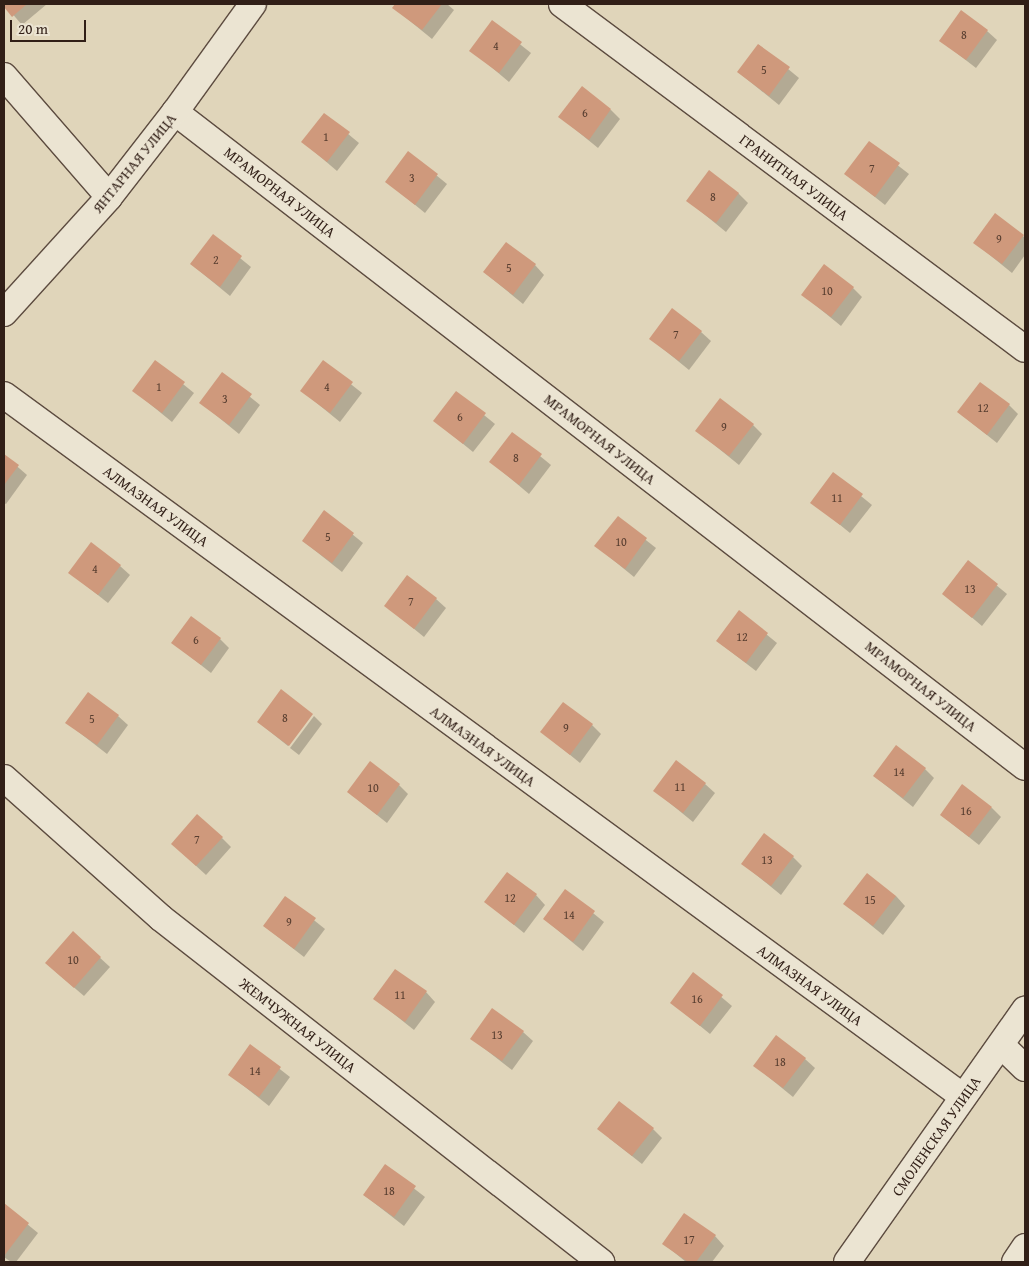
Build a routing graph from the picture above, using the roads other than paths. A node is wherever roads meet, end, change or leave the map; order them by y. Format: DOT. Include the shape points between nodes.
graph roads {
  1 [pos="253,4"];
  2 [pos="562,4"];
  3 [pos="4,76"];
  4 [pos="175,112"];
  5 [pos="109,197"];
  6 [pos="4,313"];
  7 [pos="1025,349"];
  8 [pos="4,395"];
  9 [pos="1025,767"];
  10 [pos="4,778"];
  11 [pos="1025,1010"];
  12 [pos="1001,1045"];
  13 [pos="1025,1068"];
  14 [pos="962,1096"];
  15 [pos="1025,1248"];
  16 [pos="601,1262"];
  17 [pos="847,1262"];
  18 [pos="1015,1262"];
  1 -- 4 [label="street, ЯНТАРНАЯ УЛИЦА"];
  2 -- 7 [label="street, ГРАНИТНАЯ УЛИЦА"];
  3 -- 5 [label="street"];
  4 -- 5 [label="street, ЯНТАРНАЯ УЛИЦА"];
  4 -- 9 [label="street, МРАМОРНАЯ УЛИЦА"];
  5 -- 6 [label="street, ЯНТАРНАЯ УЛИЦА"];
  8 -- 14 [label="street, АЛМАЗНАЯ УЛИЦА"];
  10 -- 16 [label="street, ЖЕМЧУЖНАЯ УЛИЦА" via="161,918"];
  11 -- 12 [label="street, СМОЛЕНСКАЯ УЛИЦА"];
  12 -- 13 [label="street"];
  12 -- 14 [label="street, СМОЛЕНСКАЯ УЛИЦА"];
  14 -- 17 [label="street, СМОЛЕНСКАЯ УЛИЦА"];
  15 -- 18 [label="street"];
}
